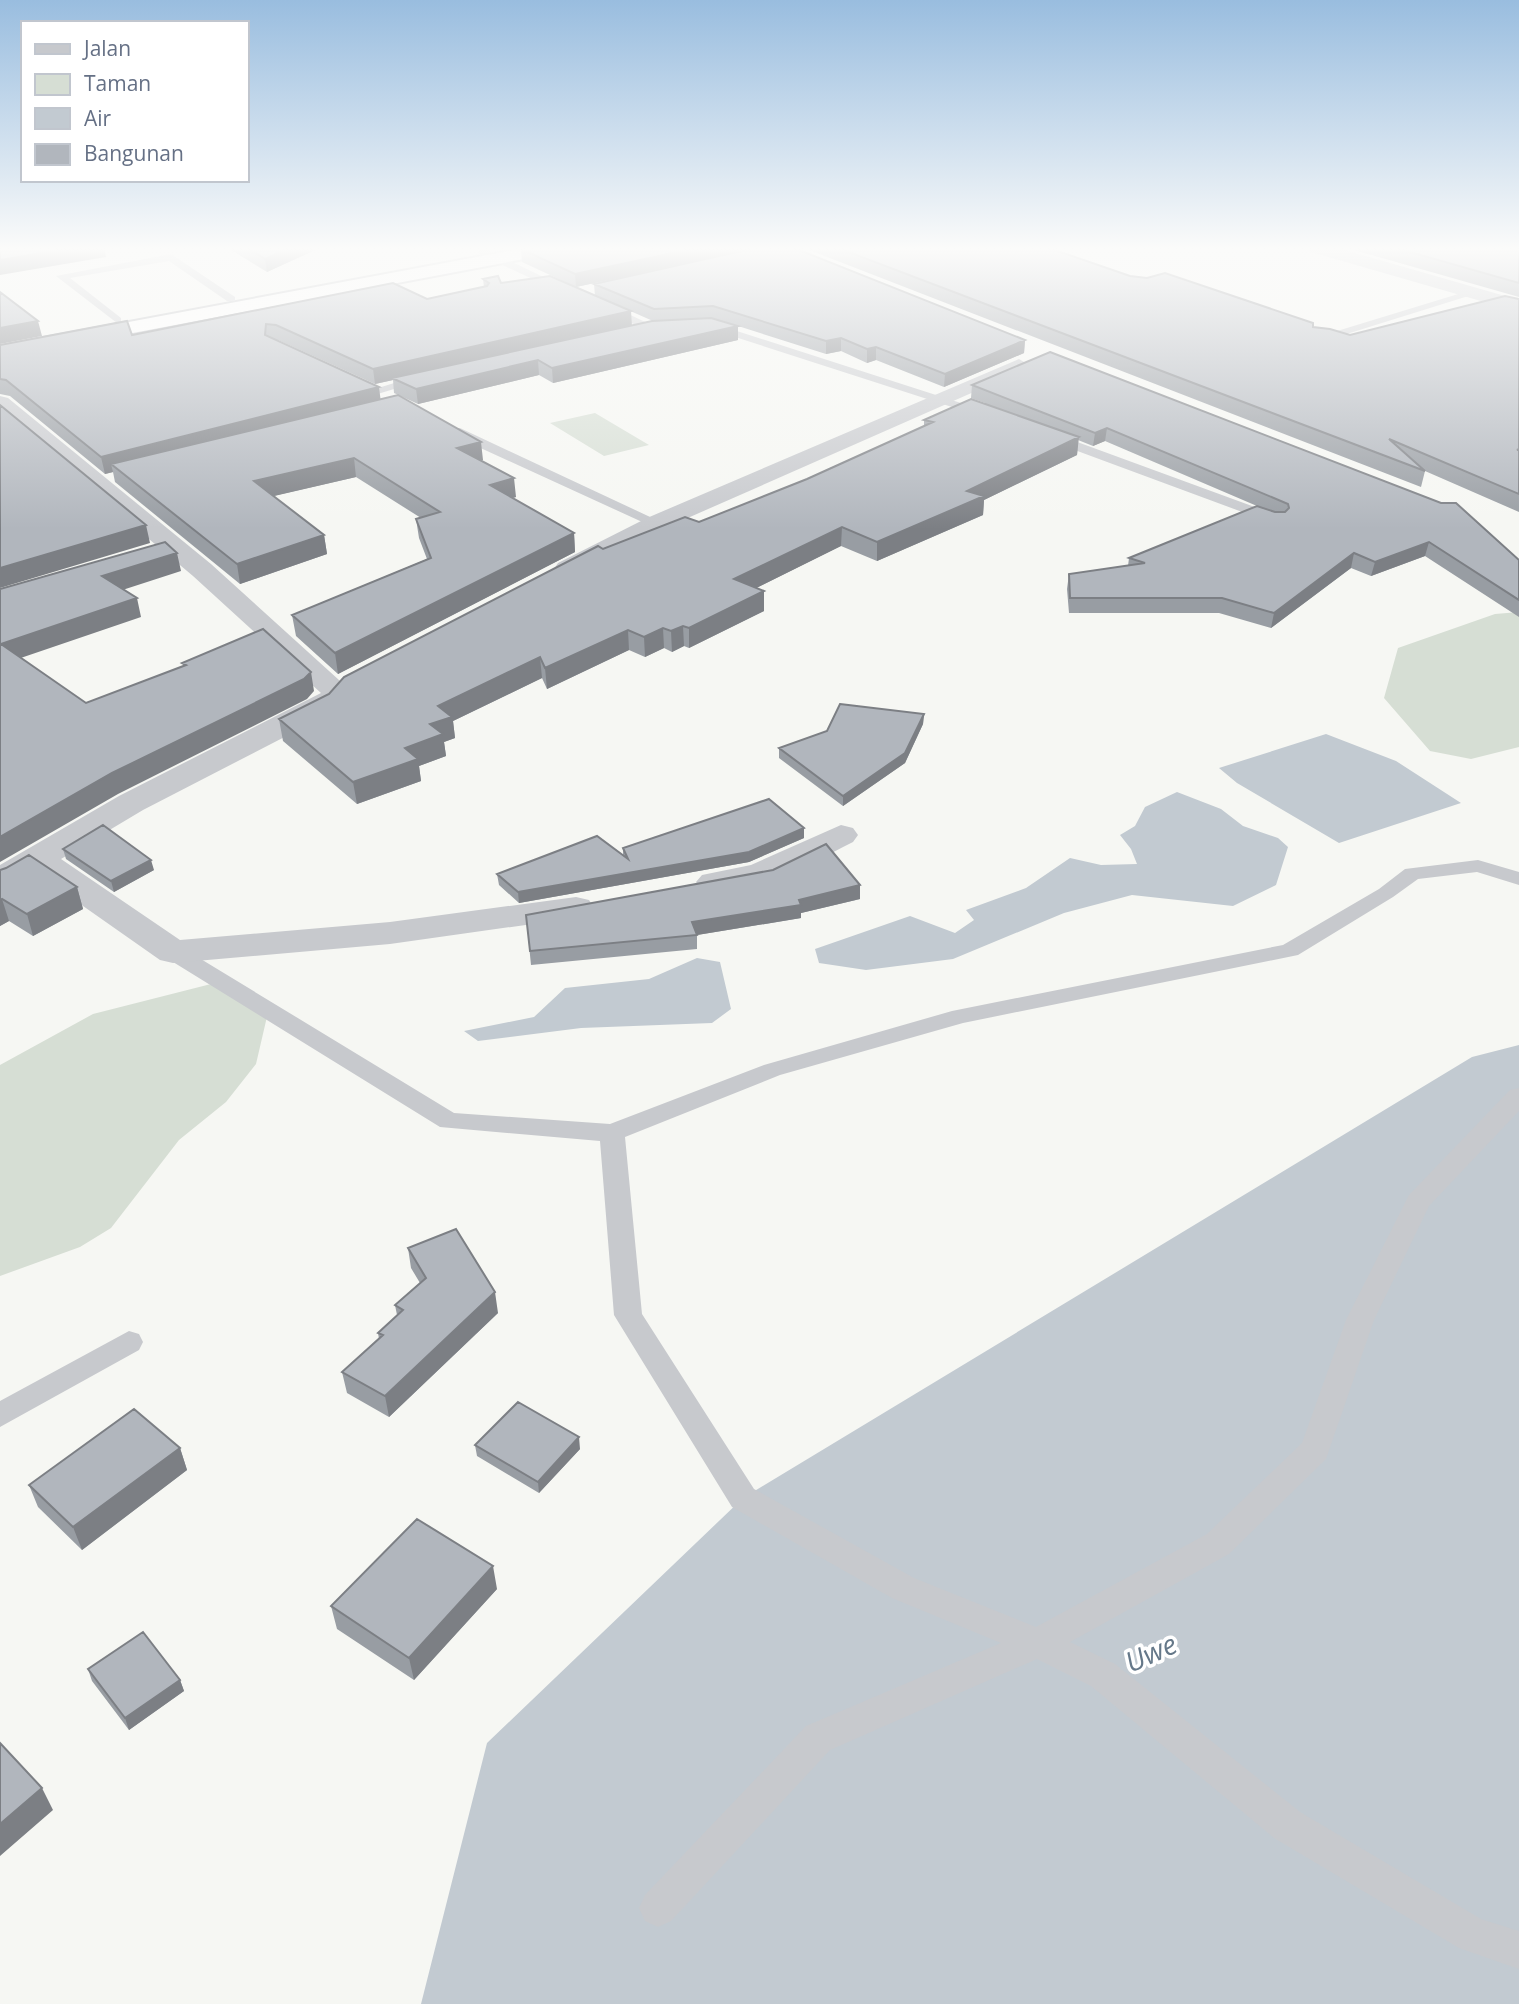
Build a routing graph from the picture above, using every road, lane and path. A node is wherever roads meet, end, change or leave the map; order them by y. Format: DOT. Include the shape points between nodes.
graph roads {
  1 [pos="46,342"];
  2 [pos="765,342"];
  3 [pos="1034,349"];
  4 [pos="0,352"];
  5 [pos="432,377"];
  6 [pos="942,398"];
  7 [pos="390,401"];
  8 [pos="0,403"];
  9 [pos="1007,421"];
  10 [pos="436,422"];
  11 [pos="1033,430"];
  12 [pos="1277,520"];
  13 [pos="656,523"];
  14 [pos="545,581"];
  15 [pos="841,835"];
  16 [pos="38,859"];
  17 [pos="1519,879"];
  18 [pos="0,880"];
  19 [pos="684,888"];
  20 [pos="609,902"];
  21 [pos="173,952"];
  22 [pos="1519,1096"];
  23 [pos="612,1133"];
  24 [pos="129,1342"];
  25 [pos="0,1415"];
  26 [pos="1038,1643"];
  27 [pos="658,1908"];
  28 [pos="1519,1950"];
  1 -- 4 [label="highway"];
  2 -- 6 [label="lane"];
  3 -- 6 [label="street"];
  5 -- 7 [label="lane" via="365,389"];
  6 -- 9 [label="lane"];
  6 -- 13 [label="street"];
  8 -- 16 [label="street" via="101,479 162,551 347,683 320,707 131,803"];
  10 -- 13 [label="lane"];
  11 -- 12 [label="lane"];
  13 -- 14 [label="street"];
  15 -- 19 [label="street" via="760,874"];
  16 -- 18 [label="street"];
  16 -- 21 [label="street"];
  17 -- 23 [label="lane" via="1478,866 1412,873 1290,950 960,1016 772,1070"];
  20 -- 21 [label="street" via="390,933"];
  21 -- 23 [label="lane" via="449,1121"];
  22 -- 26 [label="lane" via="1418,1201 1360,1320 1315,1450 1218,1544"];
  23 -- 26 [label="lane" via="628,1315 743,1498 903,1588"];
  24 -- 25 [label="lane"];
  26 -- 27 [label="lane" via="818,1738"];
  26 -- 28 [label="lane" via="1103,1675 1287,1825 1472,1935"];
}
